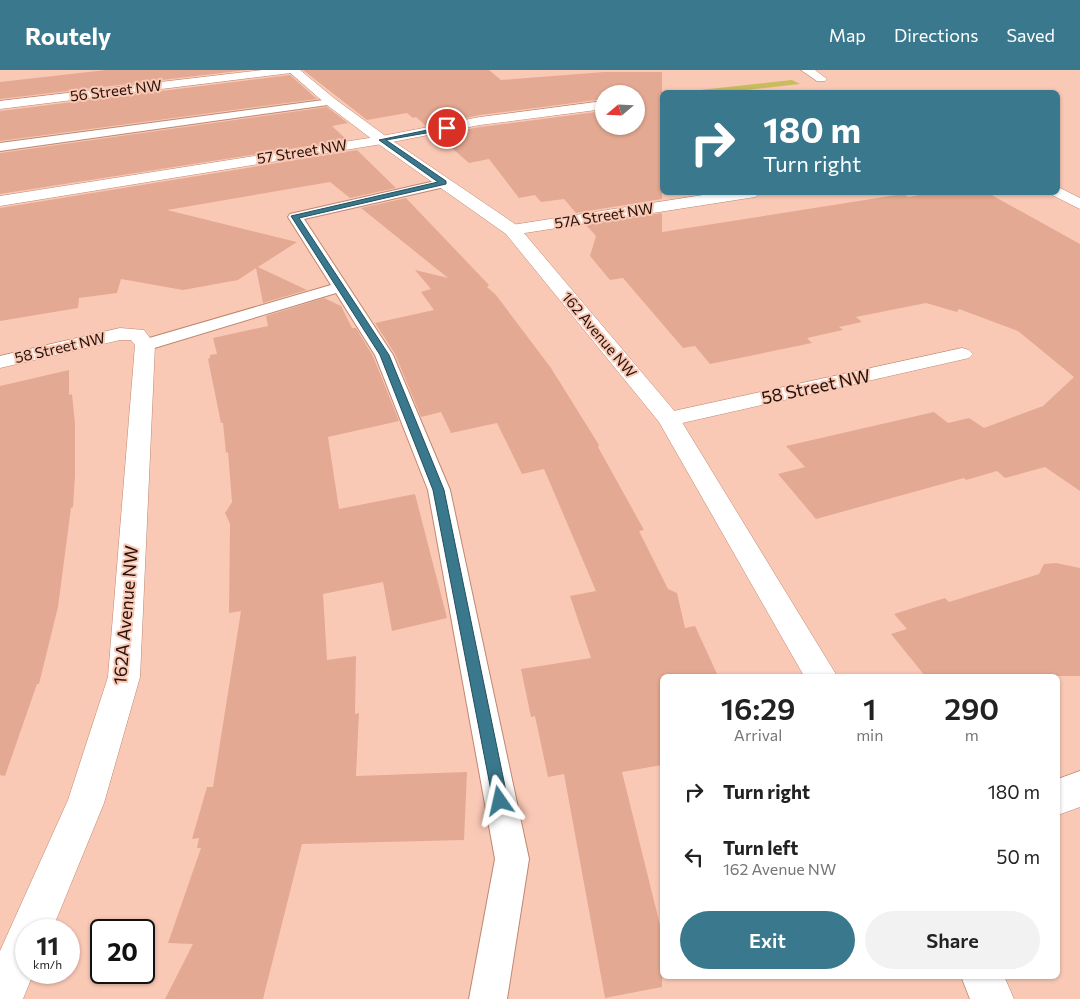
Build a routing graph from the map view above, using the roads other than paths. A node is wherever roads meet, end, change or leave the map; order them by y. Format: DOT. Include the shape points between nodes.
graph roads {
  1 [pos="292,70"];
  2 [pos="807,70"];
  3 [pos="821,79"];
  4 [pos="331,102"];
  5 [pos="0,105"];
  6 [pos="595,106"];
  7 [pos="382,140"];
  8 [pos="0,147"];
  9 [pos="444,182"];
  10 [pos="1060,194"];
  11 [pos="736,195"];
  12 [pos="0,200"];
  13 [pos="1080,204"];
  14 [pos="512,230"];
  15 [pos="340,287"];
  16 [pos="132,339"];
  17 [pos="962,354"];
  18 [pos="0,362"];
  19 [pos="669,419"];
  20 [pos="820,674"];
  21 [pos="1080,789"];
  22 [pos="1060,796"];
  23 [pos="36,919"];
  24 [pos="15,966"];
  25 [pos="983,979"];
  26 [pos="1,999"];
  27 [pos="488,999"];
  28 [pos="992,999"];
  1 -- 4 [label="street, 162 Avenue NW"];
  1 -- 5 [label="street, 56 Street NW"];
  2 -- 3 [label="street"];
  4 -- 7 [label="street, 162 Avenue NW"];
  4 -- 8 [label="lane"];
  6 -- 7 [label="street, 57 Street NW" via="480,121"];
  7 -- 9 [label="street, 162 Avenue NW"];
  7 -- 12 [label="street, 57 Street NW"];
  9 -- 14 [label="street, 162 Avenue NW"];
  9 -- 15 [label="lane" via="295,216"];
  10 -- 13 [label="street"];
  11 -- 14 [label="street, 57A Street NW"];
  14 -- 19 [label="street, 162 Avenue NW"];
  15 -- 16 [label="lane"];
  15 -- 27 [label="lane" via="384,355 439,490 512,859"];
  16 -- 18 [label="street, 58 Street NW"];
  16 -- 23 [label="street, 162A Avenue NW" via="124,677 86,803"];
  17 -- 19 [label="street, 58 Street NW"];
  19 -- 20 [label="street, 162 Avenue NW"];
  21 -- 22 [label="street"];
  24 -- 26 [label="street"];
  25 -- 28 [label="street"];
}
